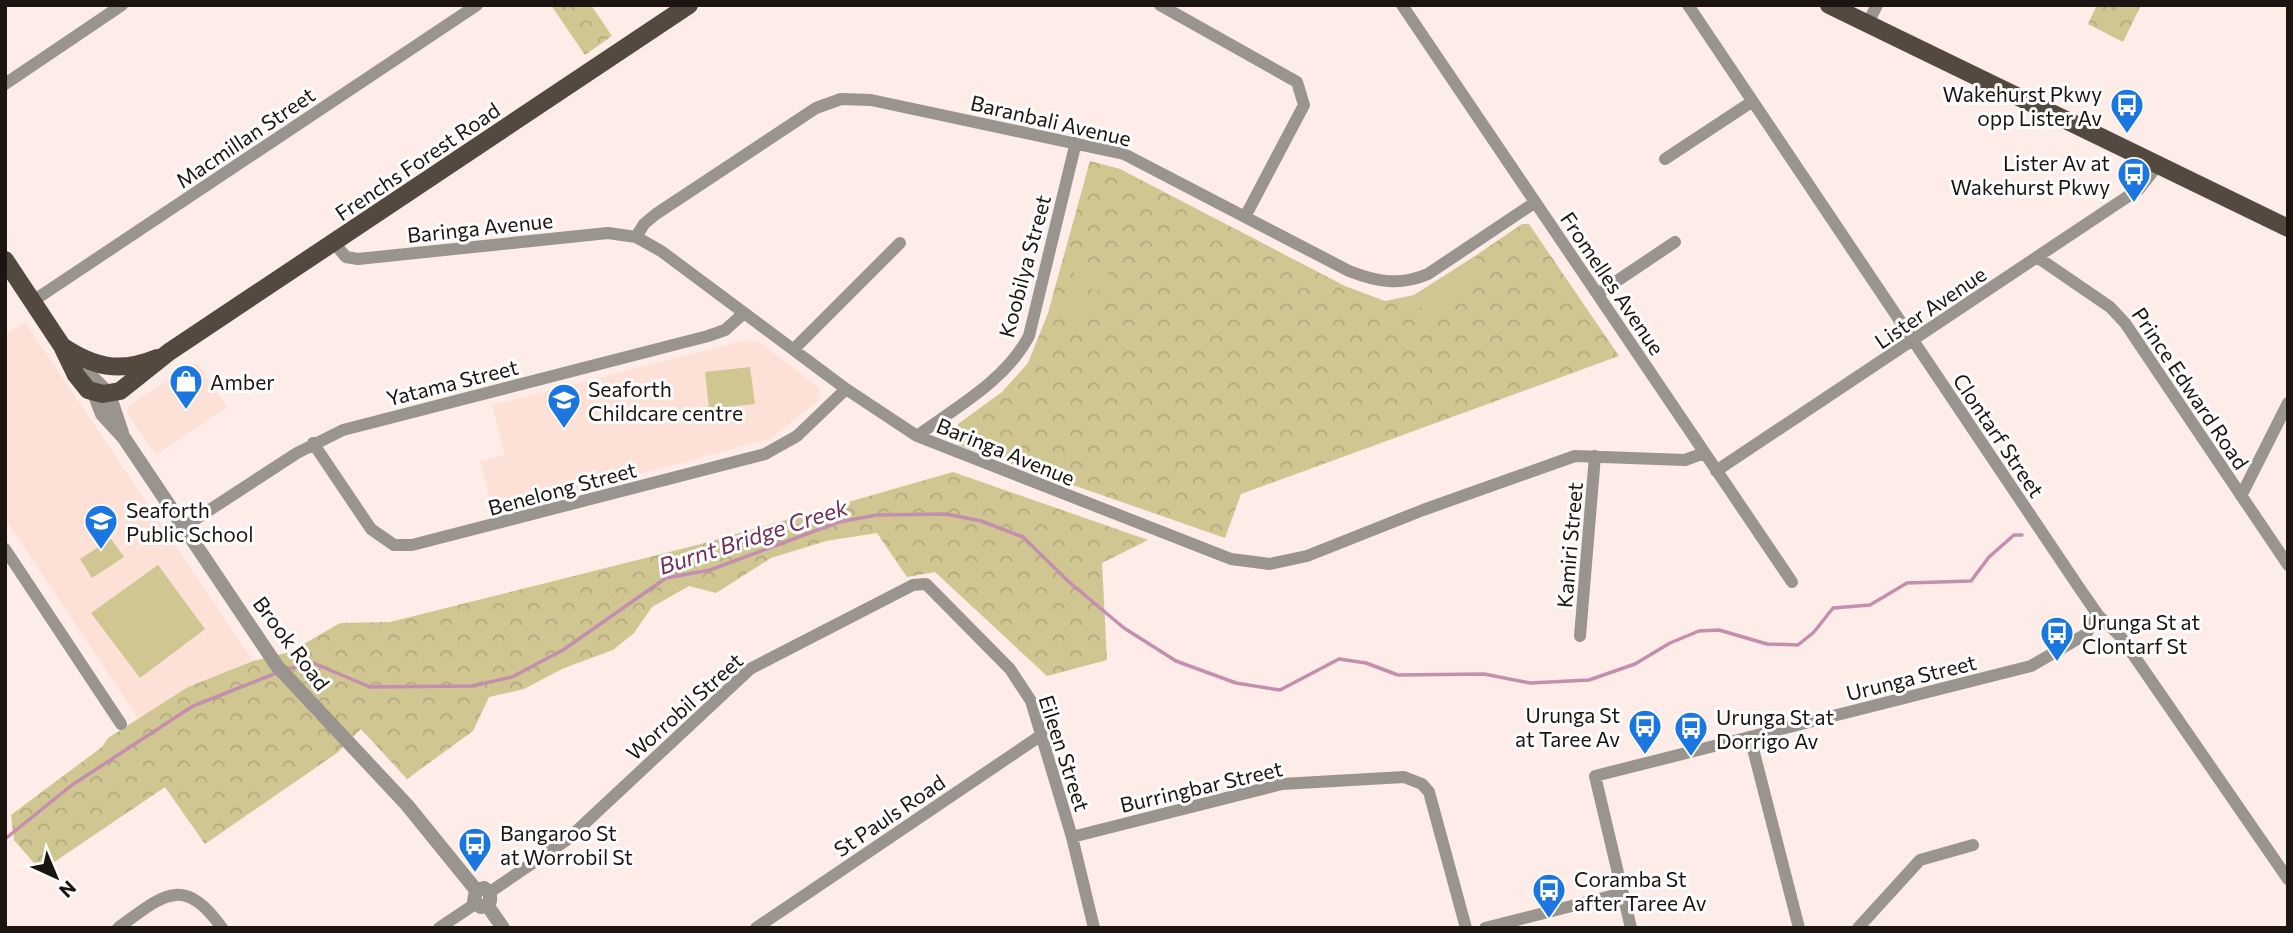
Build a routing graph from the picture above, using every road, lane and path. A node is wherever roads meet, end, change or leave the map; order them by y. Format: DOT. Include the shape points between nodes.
graph roads {
  1 [pos="122,5"];
  2 [pos="477,5"];
  3 [pos="689,5"];
  4 [pos="1160,5"];
  5 [pos="1402,5"];
  6 [pos="1688,5"];
  7 [pos="1829,5"];
  8 [pos="1877,5"];
  9 [pos="1868,23"];
  10 [pos="5,84"];
  11 [pos="1750,103"];
  12 [pos="1076,142"];
  13 [pos="1665,159"];
  14 [pos="2158,165"];
  15 [pos="1534,203"];
  16 [pos="1246,215"];
  17 [pos="2288,228"];
  18 [pos="636,237"];
  19 [pos="1675,242"];
  20 [pos="334,243"];
  21 [pos="900,243"];
  22 [pos="2037,257"];
  23 [pos="5,260"];
  24 [pos="1599,293"];
  25 [pos="33,301"];
  26 [pos="744,313"];
  27 [pos="1913,342"];
  28 [pos="62,346"];
  29 [pos="794,349"];
  30 [pos="169,352"];
  31 [pos="79,357"];
  32 [pos="119,368"];
  33 [pos="846,389"];
  34 [pos="101,390"];
  35 [pos="2288,403"];
  36 [pos="2284,422"];
  37 [pos="917,436"];
  38 [pos="313,443"];
  39 [pos="1704,453"];
  40 [pos="1595,456"];
  41 [pos="1716,471"];
  42 [pos="2241,496"];
  43 [pos="185,526"];
  44 [pos="5,549"];
  45 [pos="2288,565"];
  46 [pos="1792,582"];
  47 [pos="926,584"];
  48 [pos="2098,615"];
  49 [pos="1580,636"];
  50 [pos="121,723"];
  51 [pos="1043,734"];
  52 [pos="1750,737"];
  53 [pos="1072,836"];
  54 [pos="1973,845"];
  55 [pos="2288,879"];
  56 [pos="1623,893"];
  57 [pos="482,898"];
  58 [pos="764,926"];
  59 [pos="118,928"];
  60 [pos="222,928"];
  61 [pos="439,928"];
  62 [pos="503,928"];
  63 [pos="1094,928"];
  64 [pos="1466,928"];
  65 [pos="1485,928"];
  66 [pos="1631,928"];
  67 [pos="1799,928"];
  68 [pos="1858,928"];
  1 -- 10 [label="street"];
  2 -- 25 [label="street, Macmillan Street"];
  3 -- 20 [label="main road, Frenchs Forest Road"];
  4 -- 16 [label="street" via="1297,82 1304,105"];
  5 -- 15 [label="street, Fromelles Avenue"];
  6 -- 11 [label="street, Clontarf Street"];
  7 -- 9 [label="main road"];
  8 -- 9 [label="street"];
  9 -- 14 [label="main road"];
  11 -- 13 [label="street"];
  11 -- 27 [label="street, Clontarf Street"];
  12 -- 16 [label="street, Baranbali Avenue" via="1124,154"];
  12 -- 18 [label="street, Baranbali Avenue" via="871,100 841,99 816,108 667,206 644,224"];
  12 -- 37 [label="street, Koobilya Street" via="1029,336 1017,359"];
  14 -- 17 [label="main road"];
  14 -- 22 [label="street, Lister Avenue" via="2139,189"];
  15 -- 16 [label="street, Baranbali Avenue" via="1428,274 1393,283 1349,271"];
  15 -- 24 [label="street, Fromelles Avenue"];
  18 -- 20 [label="street, Baringa Avenue" via="608,233 358,259 346,257"];
  18 -- 26 [label="street, Baringa Avenue"];
  19 -- 24 [label="street"];
  20 -- 30 [label="main road, Frenchs Forest Road"];
  21 -- 29 [label="street"];
  22 -- 27 [label="street, Lister Avenue"];
  22 -- 42 [label="street, Prince Edward Road" via="2110,307 2124,323"];
  23 -- 25 [label="main road, Frenchs Forest Road"];
  24 -- 39 [label="street, Fromelles Avenue"];
  25 -- 28 [label="main road, Frenchs Forest Road"];
  26 -- 29 [label="street, Baringa Avenue"];
  26 -- 38 [label="street, Yatama Street" via="724,330 708,336 358,425"];
  27 -- 41 [label="street, Lister Avenue"];
  27 -- 48 [label="street, Clontarf Street"];
  28 -- 31 [label="main road, Frenchs Forest Road"];
  28 -- 34 [label="main road, Frenchs Forest Road" via="76,375"];
  29 -- 33 [label="street, Baringa Avenue"];
  30 -- 32 [label="main road, Frenchs Forest Road"];
  30 -- 34 [label="main road, Frenchs Forest Road" via="136,380"];
  31 -- 32 [label="main road, Frenchs Forest Road"];
  31 -- 34 [label="street, Brook Road"];
  32 -- 34 [label="main road"];
  33 -- 37 [label="street, Baringa Avenue"];
  33 -- 38 [label="street, Benelong Street" via="797,436 765,454 412,545 394,545 371,529"];
  34 -- 43 [label="street, Brook Road" via="124,438"];
  35 -- 36 [label="street"];
  36 -- 42 [label="street"];
  37 -- 40 [label="street, Baringa Avenue" via="1231,559 1270,564 1307,556 1550,464 1575,456"];
  38 -- 43 [label="street, Yatama Street"];
  39 -- 40 [label="street, Baringa Avenue" via="1685,460"];
  39 -- 41 [label="street, Fromelles Avenue"];
  40 -- 49 [label="street, Kamiri Street"];
  41 -- 46 [label="street, Fromelles Avenue"];
  42 -- 45 [label="street, Prince Edward Road"];
  43 -- 57 [label="street, Brook Road" via="277,666 407,805"];
  44 -- 50 [label="street"];
  47 -- 51 [label="street, Eileen Street" via="1010,668 1031,701"];
  47 -- 57 [label="street, Worrobil Street" via="913,585 750,668 568,839"];
  48 -- 52 [label="street, Urunga Street" via="2086,634 2031,666"];
  48 -- 55 [label="street, Clontarf Street" via="2121,637"];
  51 -- 53 [label="street, Eileen Street"];
  51 -- 58 [label="street, St Pauls Road"];
  52 -- 56 [label="street, Urunga Street" via="1595,776"];
  52 -- 67 [label="street"];
  53 -- 63 [label="street, Eileen Street"];
  53 -- 64 [label="street, Burringbar Street" via="1282,784 1404,777 1429,792"];
  54 -- 68 [label="street" via="1920,860"];
  56 -- 65 [label="street"];
  56 -- 66 [label="street"];
  57 -- 61 [label="street, Worrobil Street"];
  57 -- 62 [label="street, Brook Road"];
  59 -- 60 [label="street" via="157,901 178,894 200,901"];
}
